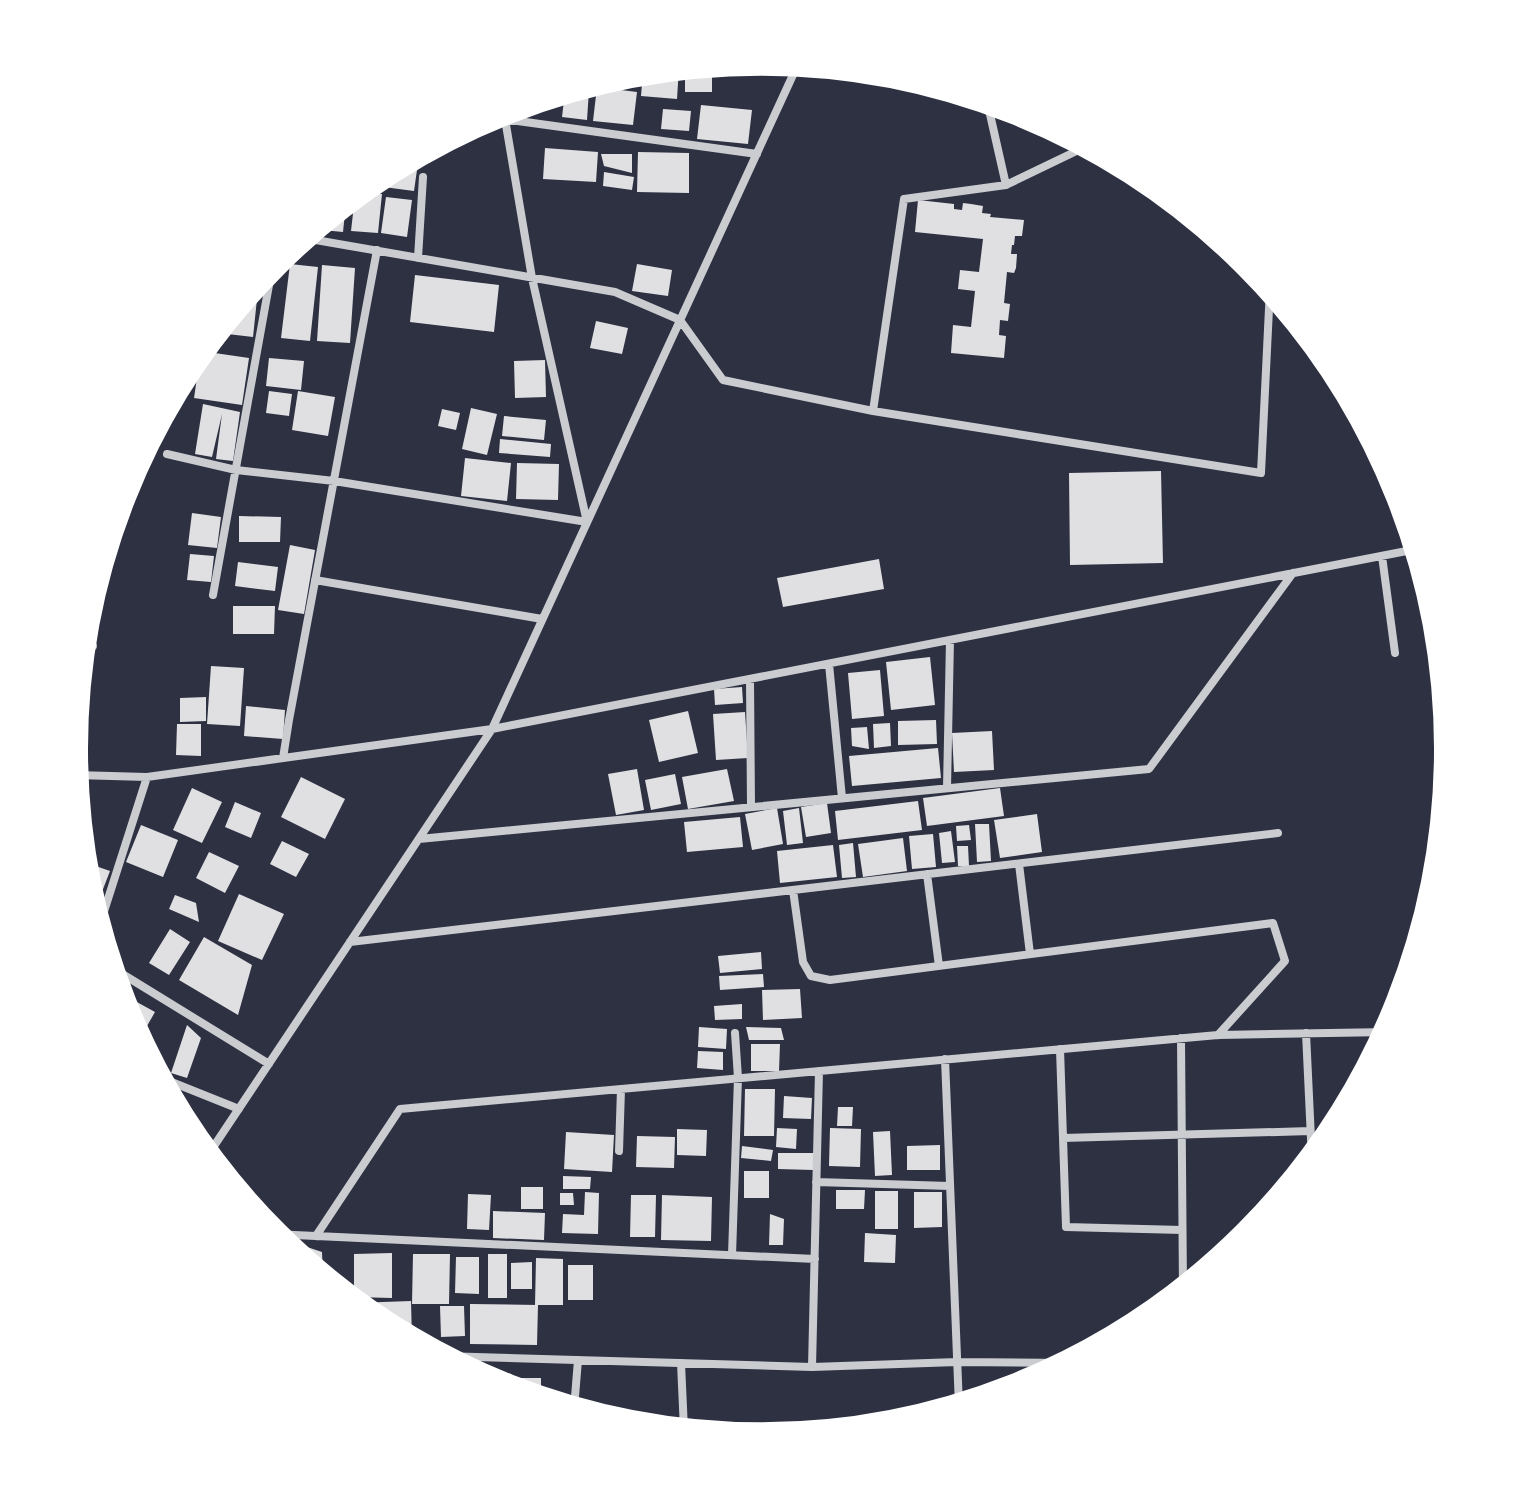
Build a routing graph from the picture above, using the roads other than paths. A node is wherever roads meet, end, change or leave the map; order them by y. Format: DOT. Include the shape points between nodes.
graph roads {
  1 [pos="793,75"];
  2 [pos="990,114"];
  3 [pos="525,117"];
  4 [pos="507,123"];
  5 [pos="1075,152"];
  6 [pos="757,154"];
  7 [pos="423,177"];
  8 [pos="1006,185"];
  9 [pos="319,239"];
  10 [pos="377,250"];
  11 [pos="418,258"];
  12 [pos="532,278"];
  13 [pos="268,289"];
  14 [pos="1269,304"];
  15 [pos="680,320"];
  16 [pos="873,411"];
  17 [pos="167,454"];
  18 [pos="236,470"];
  19 [pos="334,481"];
  20 [pos="587,522"];
  21 [pos="1406,551"];
  22 [pos="1382,556"];
  23 [pos="1293,573"];
  24 [pos="315,580"];
  25 [pos="213,595"];
  26 [pos="542,619"];
  27 [pos="950,640"];
  28 [pos="1395,653"];
  29 [pos="829,664"];
  30 [pos="750,679"];
  31 [pos="492,729"];
  32 [pos="283,758"];
  33 [pos="87,775"];
  34 [pos="147,777"];
  35 [pos="947,788"];
  36 [pos="842,798"];
  37 [pos="751,807"];
  38 [pos="1278,833"];
  39 [pos="419,839"];
  40 [pos="1019,864"];
  41 [pos="927,874"];
  42 [pos="793,890"];
  43 [pos="106,907"];
  44 [pos="350,942"];
  45 [pos="1030,954"];
  46 [pos="939,966"];
  47 [pos="126,976"];
  48 [pos="1374,1032"];
  49 [pos="735,1033"];
  50 [pos="1306,1033"];
  51 [pos="1218,1035"];
  52 [pos="1181,1038"];
  53 [pos="1078,1047"];
  54 [pos="1060,1049"];
  55 [pos="945,1059"];
  56 [pos="269,1064"];
  57 [pos="1061,1068"];
  58 [pos="819,1071"];
  59 [pos="738,1078"];
  60 [pos="176,1084"];
  61 [pos="621,1089"];
  62 [pos="239,1109"];
  63 [pos="1310,1131"];
  64 [pos="1182,1134"];
  65 [pos="1063,1138"];
  66 [pos="1311,1141"];
  67 [pos="215,1145"];
  68 [pos="619,1151"];
  69 [pos="816,1182"];
  70 [pos="950,1186"];
  71 [pos="1182,1230"];
  72 [pos="294,1235"];
  73 [pos="316,1236"];
  74 [pos="732,1255"];
  75 [pos="815,1259"];
  76 [pos="1183,1276"];
  77 [pos="476,1360"];
  78 [pos="578,1360"];
  79 [pos="957,1362"];
  80 [pos="681,1363"];
  81 [pos="1042,1363"];
  82 [pos="812,1367"];
  83 [pos="958,1394"];
  84 [pos="575,1397"];
  85 [pos="684,1419"];
  1 -- 6 [label="street"];
  2 -- 8 [label="street"];
  3 -- 6 [label="street"];
  4 -- 12 [label="street"];
  5 -- 8 [label="street"];
  6 -- 15 [label="street"];
  7 -- 11 [label="street"];
  8 -- 16 [label="street" via="904,199"];
  9 -- 10 [label="street"];
  10 -- 11 [label="street"];
  10 -- 19 [label="street"];
  11 -- 12 [label="street"];
  12 -- 15 [label="street" via="615,292"];
  12 -- 20 [label="street"];
  13 -- 18 [label="street"];
  14 -- 16 [label="street" via="1261,473"];
  15 -- 16 [label="street" via="723,380"];
  15 -- 20 [label="street"];
  17 -- 18 [label="street"];
  18 -- 19 [label="street"];
  18 -- 25 [label="street"];
  19 -- 20 [label="street"];
  19 -- 24 [label="street"];
  20 -- 26 [label="street"];
  21 -- 22 [label="street"];
  22 -- 23 [label="street"];
  22 -- 28 [label="street"];
  23 -- 27 [label="street"];
  23 -- 35 [label="street" via="1149,769"];
  24 -- 26 [label="street"];
  24 -- 32 [label="street"];
  26 -- 31 [label="street"];
  27 -- 29 [label="street"];
  27 -- 35 [label="street"];
  29 -- 30 [label="street"];
  29 -- 36 [label="street"];
  30 -- 31 [label="street"];
  30 -- 37 [label="street"];
  31 -- 32 [label="street"];
  31 -- 39 [label="street"];
  32 -- 34 [label="street"];
  33 -- 34 [label="street"];
  34 -- 43 [label="street"];
  35 -- 36 [label="street"];
  36 -- 37 [label="street"];
  37 -- 39 [label="street"];
  38 -- 40 [label="street"];
  39 -- 44 [label="street"];
  40 -- 41 [label="street"];
  40 -- 45 [label="street"];
  41 -- 42 [label="street"];
  41 -- 46 [label="street"];
  42 -- 44 [label="street"];
  42 -- 46 [label="street" via="803,962 811,976 830,980"];
  44 -- 56 [label="street"];
  45 -- 46 [label="street"];
  45 -- 51 [label="street" via="1273,923 1285,961"];
  47 -- 56 [label="street"];
  48 -- 50 [label="street"];
  49 -- 59 [label="street"];
  50 -- 51 [label="street"];
  50 -- 63 [label="street"];
  51 -- 52 [label="street"];
  52 -- 53 [label="street"];
  52 -- 64 [label="street"];
  53 -- 54 [label="street"];
  53 -- 57 [label="street"];
  54 -- 55 [label="street"];
  54 -- 57 [label="street"];
  55 -- 58 [label="street"];
  55 -- 70 [label="street"];
  56 -- 62 [label="street"];
  57 -- 65 [label="street"];
  58 -- 59 [label="street"];
  58 -- 69 [label="street"];
  59 -- 61 [label="street"];
  59 -- 74 [label="street"];
  60 -- 62 [label="street"];
  61 -- 68 [label="street"];
  61 -- 73 [label="street" via="400,1109"];
  62 -- 67 [label="street"];
  63 -- 64 [label="street"];
  63 -- 66 [label="street"];
  64 -- 65 [label="street"];
  64 -- 71 [label="street"];
  65 -- 71 [label="street" via="1066,1227"];
  69 -- 70 [label="street"];
  69 -- 75 [label="street"];
  70 -- 79 [label="street"];
  71 -- 76 [label="street"];
  72 -- 73 [label="street"];
  73 -- 74 [label="street"];
  74 -- 75 [label="street"];
  75 -- 82 [label="street"];
  77 -- 78 [label="street"];
  78 -- 80 [label="street"];
  78 -- 84 [label="street"];
  79 -- 81 [label="street"];
  79 -- 82 [label="street"];
  79 -- 83 [label="street"];
  80 -- 82 [label="street"];
  80 -- 85 [label="street"];
}
